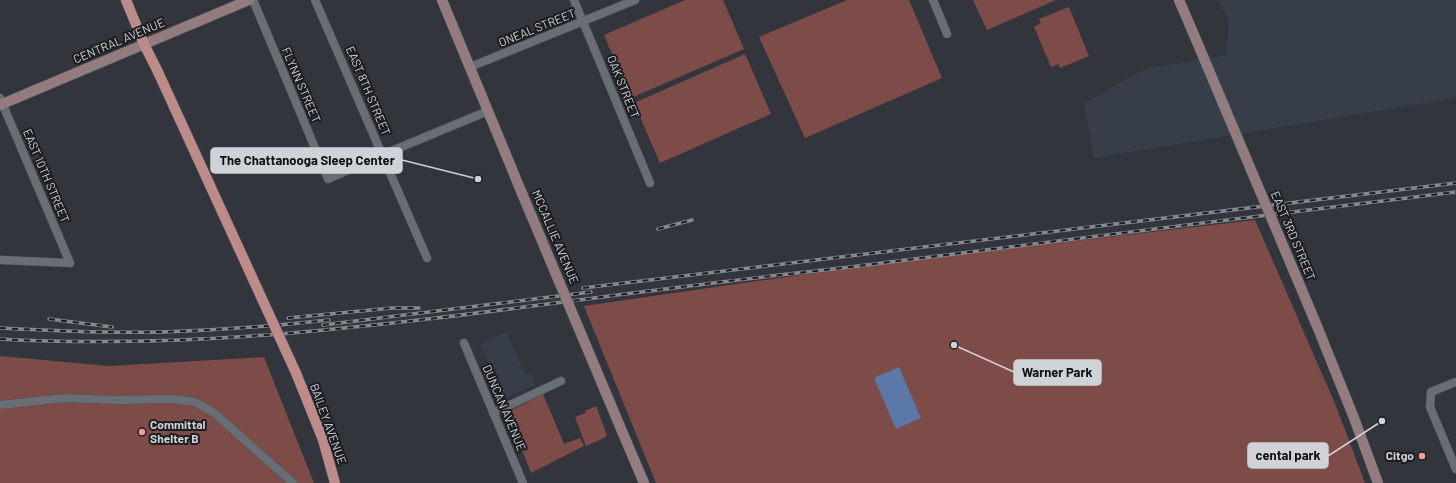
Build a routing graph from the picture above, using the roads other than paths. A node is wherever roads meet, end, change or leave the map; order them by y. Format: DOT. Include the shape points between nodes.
graph roads {
  1 [pos="126,0"];
  2 [pos="249,0"];
  3 [pos="253,0"];
  4 [pos="315,0"];
  5 [pos="442,0"];
  6 [pos="574,0"];
  7 [pos="635,0"];
  8 [pos="933,0"];
  9 [pos="1179,0"];
  10 [pos="584,22"];
  11 [pos="947,34"];
  12 [pos="144,44"];
  13 [pos="470,67"];
  14 [pos="1,102"];
  15 [pos="488,111"];
  16 [pos="382,155"];
  17 [pos="650,183"];
  18 [pos="427,258"];
  19 [pos="1,260"];
  20 [pos="464,343"];
  21 [pos="561,381"];
  22 [pos="1456,382"];
  23 [pos="0,404"];
  24 [pos="493,413"];
  25 [pos="1456,469"];
  26 [pos="293,483"];
  27 [pos="335,483"];
  28 [pos="523,483"];
  29 [pos="644,483"];
  30 [pos="1378,483"];
  1 -- 12 [label="main road, BAILEY AVENUE"];
  2 -- 12 [label="main road, CENTRAL AVENUE"];
  3 -- 16 [label="street, FLYNN STREET" via="328,179"];
  4 -- 16 [label="street, EAST 8TH STREET"];
  5 -- 13 [label="main road, MCCALLIE AVENUE"];
  6 -- 10 [label="street, OAK STREET"];
  7 -- 10 [label="street, ONEAL STREET"];
  8 -- 11 [label="street"];
  9 -- 30 [label="main road, EAST 3RD STREET, bridge" via="1317,326"];
  10 -- 13 [label="street, ONEAL STREET"];
  10 -- 17 [label="street, OAK STREET"];
  12 -- 14 [label="main road, CENTRAL AVENUE"];
  12 -- 27 [label="main road, BAILEY AVENUE, bridge" via="296,373 322,440"];
  13 -- 15 [label="main road, MCCALLIE AVENUE"];
  14 -- 19 [label="street, EAST 10TH STREET" via="70,263"];
  15 -- 16 [label="street"];
  15 -- 29 [label="main road, MCCALLIE AVENUE, bridge"];
  16 -- 18 [label="street, EAST 8TH STREET"];
  20 -- 24 [label="street, DUNCAN AVENUE"];
  21 -- 24 [label="street"];
  22 -- 25 [label="street" via="1431,392 1430,407"];
  23 -- 26 [label="street" via="65,398 173,399 195,402 213,412"];
  24 -- 28 [label="street, DUNCAN AVENUE"];
}
